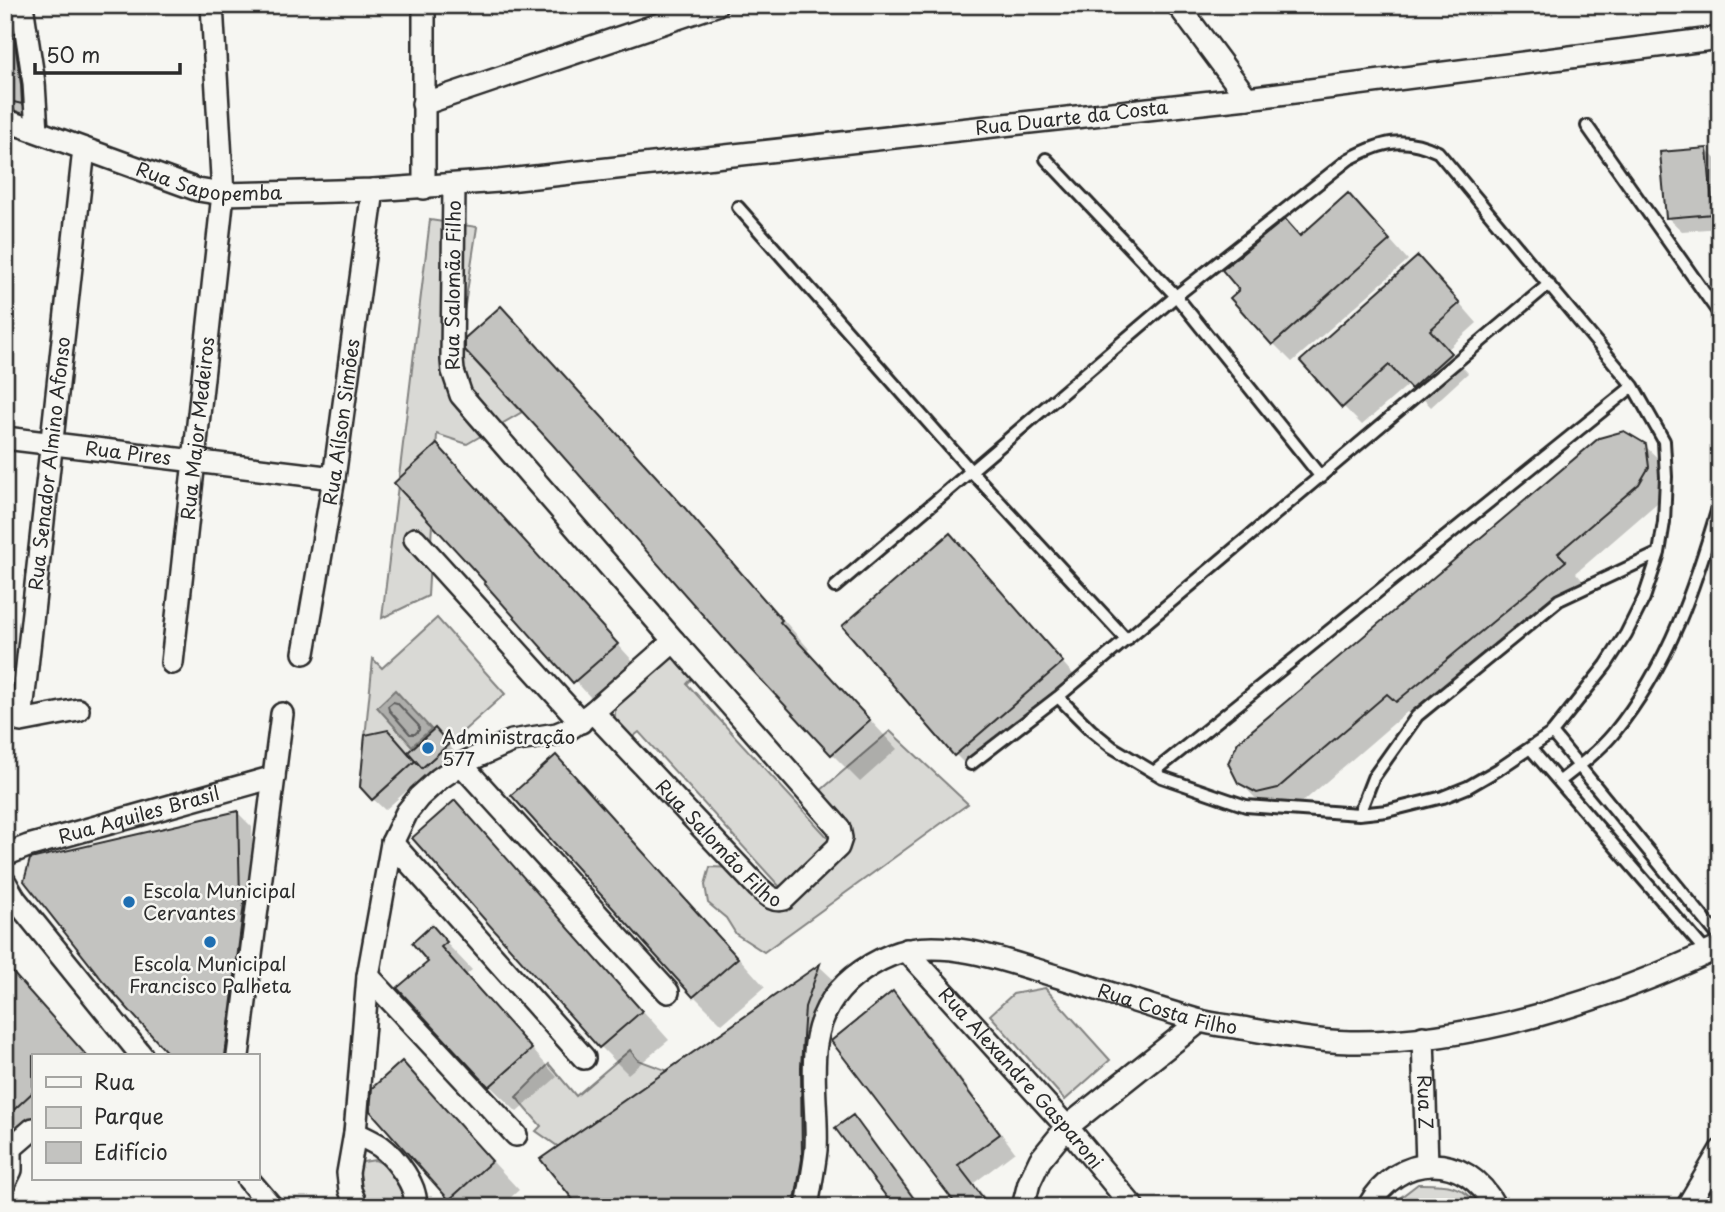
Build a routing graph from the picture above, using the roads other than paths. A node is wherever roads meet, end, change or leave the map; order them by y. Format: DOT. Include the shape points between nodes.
graph roads {
  1 [pos="22,5"];
  2 [pos="212,5"];
  3 [pos="424,5"];
  4 [pos="716,5"];
  5 [pos="1178,5"];
  6 [pos="1720,38"];
  7 [pos="1247,98"];
  8 [pos="423,104"];
  9 [pos="5,120"];
  10 [pos="1587,126"];
  11 [pos="37,131"];
  12 [pos="84,149"];
  13 [pos="1046,159"];
  14 [pos="454,185"];
  15 [pos="424,188"];
  16 [pos="373,190"];
  17 [pos="223,194"];
  18 [pos="738,206"];
  19 [pos="1549,284"];
  20 [pos="1176,296"];
  21 [pos="1720,315"];
  22 [pos="1633,386"];
  23 [pos="5,438"];
  24 [pos="51,443"];
  25 [pos="194,459"];
  26 [pos="971,471"];
  27 [pos="1321,477"];
  28 [pos="334,478"];
  29 [pos="1720,500"];
  30 [pos="415,539"];
  31 [pos="1659,553"];
  32 [pos="835,587"];
  33 [pos="1127,640"];
  34 [pos="674,641"];
  35 [pos="303,653"];
  36 [pos="172,663"];
  37 [pos="1058,697"];
  38 [pos="78,710"];
  39 [pos="282,714"];
  40 [pos="587,717"];
  41 [pos="1552,733"];
  42 [pos="1530,748"];
  43 [pos="461,764"];
  44 [pos="971,764"];
  45 [pos="1580,766"];
  46 [pos="1154,772"];
  47 [pos="274,777"];
  48 [pos="1560,780"];
  49 [pos="1359,814"];
  50 [pos="392,843"];
  51 [pos="5,855"];
  52 [pos="5,882"];
  53 [pos="1716,946"];
  54 [pos="906,950"];
  55 [pos="368,976"];
  56 [pos="668,992"];
  57 [pos="1200,1021"];
  58 [pos="1423,1037"];
  59 [pos="131,1053"];
  60 [pos="238,1054"];
  61 [pos="584,1058"];
  62 [pos="1067,1127"];
  63 [pos="32,1130"];
  64 [pos="355,1133"];
  65 [pos="516,1135"];
  66 [pos="8,1147"];
  67 [pos="1720,1151"];
  68 [pos="1427,1165"];
  69 [pos="249,1180"];
  70 [pos="5,1182"];
  71 [pos="357,1206"];
  72 [pos="272,1207"];
  73 [pos="415,1207"];
  74 [pos="807,1207"];
  75 [pos="1023,1207"];
  76 [pos="1133,1207"];
  77 [pos="1368,1207"];
  78 [pos="1494,1207"];
  79 [pos="1687,1207"];
  1 -- 11 [label="street"];
  2 -- 17 [label="street, Rua Major Medeiros"];
  3 -- 8 [label="street"];
  4 -- 8 [label="street"];
  5 -- 7 [label="street"];
  6 -- 7 [label="street, Rua Duarte da Costa"];
  7 -- 14 [label="street, Rua Duarte da Costa"];
  8 -- 15 [label="street"];
  9 -- 11 [label="street, Rua Sapopemba"];
  10 -- 21 [label="lane"];
  11 -- 12 [label="street, Rua Sapopemba"];
  12 -- 17 [label="street, Rua Sapopemba"];
  12 -- 24 [label="street, Rua Senador Almino Afonso"];
  13 -- 20 [label="lane"];
  14 -- 15 [label="street, Rua Duarte da Costa"];
  14 -- 34 [label="street, Rua Salomão Filho" via="452,360 461,395"];
  15 -- 16 [label="street, Rua Sapopemba"];
  16 -- 17 [label="street, Rua Sapopemba"];
  16 -- 28 [label="street, Rua Aílson Simões"];
  17 -- 25 [label="street, Rua Major Medeiros"];
  18 -- 26 [label="lane"];
  19 -- 20 [label="lane" via="1438,152 1400,140 1349,159"];
  19 -- 22 [label="lane"];
  19 -- 27 [label="lane"];
  20 -- 26 [label="lane"];
  20 -- 27 [label="lane"];
  22 -- 31 [label="lane" via="1664,441 1664,522"];
  22 -- 46 [label="lane"];
  23 -- 24 [label="street, Rua Pires"];
  24 -- 25 [label="street, Rua Pires"];
  24 -- 38 [label="street, Rua Senador Almino Afonso" via="21,721"];
  25 -- 28 [label="street, Rua Pires"];
  25 -- 36 [label="street, Rua Major Medeiros"];
  26 -- 32 [label="lane"];
  26 -- 33 [label="lane"];
  27 -- 33 [label="lane"];
  28 -- 35 [label="street, Rua Aílson Simões"];
  29 -- 45 [label="lane" via="1696,582 1670,643 1612,736"];
  30 -- 40 [label="street, Rua Salomão Filho"];
  31 -- 41 [label="lane" via="1626,634"];
  31 -- 49 [label="lane" via="1559,600 1418,716 1373,778"];
  33 -- 37 [label="lane"];
  34 -- 40 [label="street"];
  34 -- 40 [label="street, Rua Salomão Filho" via="839,828 838,847 784,899 770,898 758,887"];
  37 -- 44 [label="lane"];
  37 -- 46 [label="lane" via="1112,747"];
  39 -- 47 [label="street"];
  40 -- 43 [label="street" via="557,734 512,741"];
  41 -- 42 [label="lane"];
  41 -- 45 [label="lane"];
  42 -- 48 [label="lane"];
  42 -- 49 [label="lane" via="1468,787 1443,797"];
  43 -- 50 [label="street" via="419,797"];
  43 -- 56 [label="street"];
  45 -- 48 [label="lane"];
  45 -- 53 [label="lane"];
  46 -- 49 [label="lane" via="1246,806"];
  47 -- 51 [label="street, Rua Aquiles Brasil"];
  47 -- 60 [label="street"];
  48 -- 53 [label="lane"];
  50 -- 55 [label="street"];
  50 -- 61 [label="street"];
  52 -- 59 [label="street"];
  53 -- 58 [label="street, Rua Costa Filho" via="1551,1012 1493,1027"];
  54 -- 57 [label="street, Rua Costa Filho" via="968,952"];
  54 -- 62 [label="street, Rua Alexandre Gasparoni"];
  54 -- 74 [label="street, Rua Costa Filho" via="862,971 839,990 815,1039 816,1150"];
  55 -- 64 [label="street"];
  55 -- 65 [label="street"];
  57 -- 58 [label="street, Rua Costa Filho" via="1304,1039 1352,1042"];
  57 -- 62 [label="street"];
  58 -- 68 [label="street, Rua Z"];
  62 -- 75 [label="street" via="1040,1160"];
  62 -- 76 [label="street, Rua Alexandre Gasparoni"];
  63 -- 66 [label="street"];
  64 -- 71 [label="street" via="347,1176"];
  64 -- 73 [label="street" via="391,1157 413,1188"];
  66 -- 70 [label="street" via="11,1170"];
  67 -- 79 [label="street"];
  68 -- 77 [label="street" via="1403,1171 1383,1185"];
  68 -- 78 [label="street" via="1445,1166 1477,1181"];
  69 -- 72 [label="street"];
}
